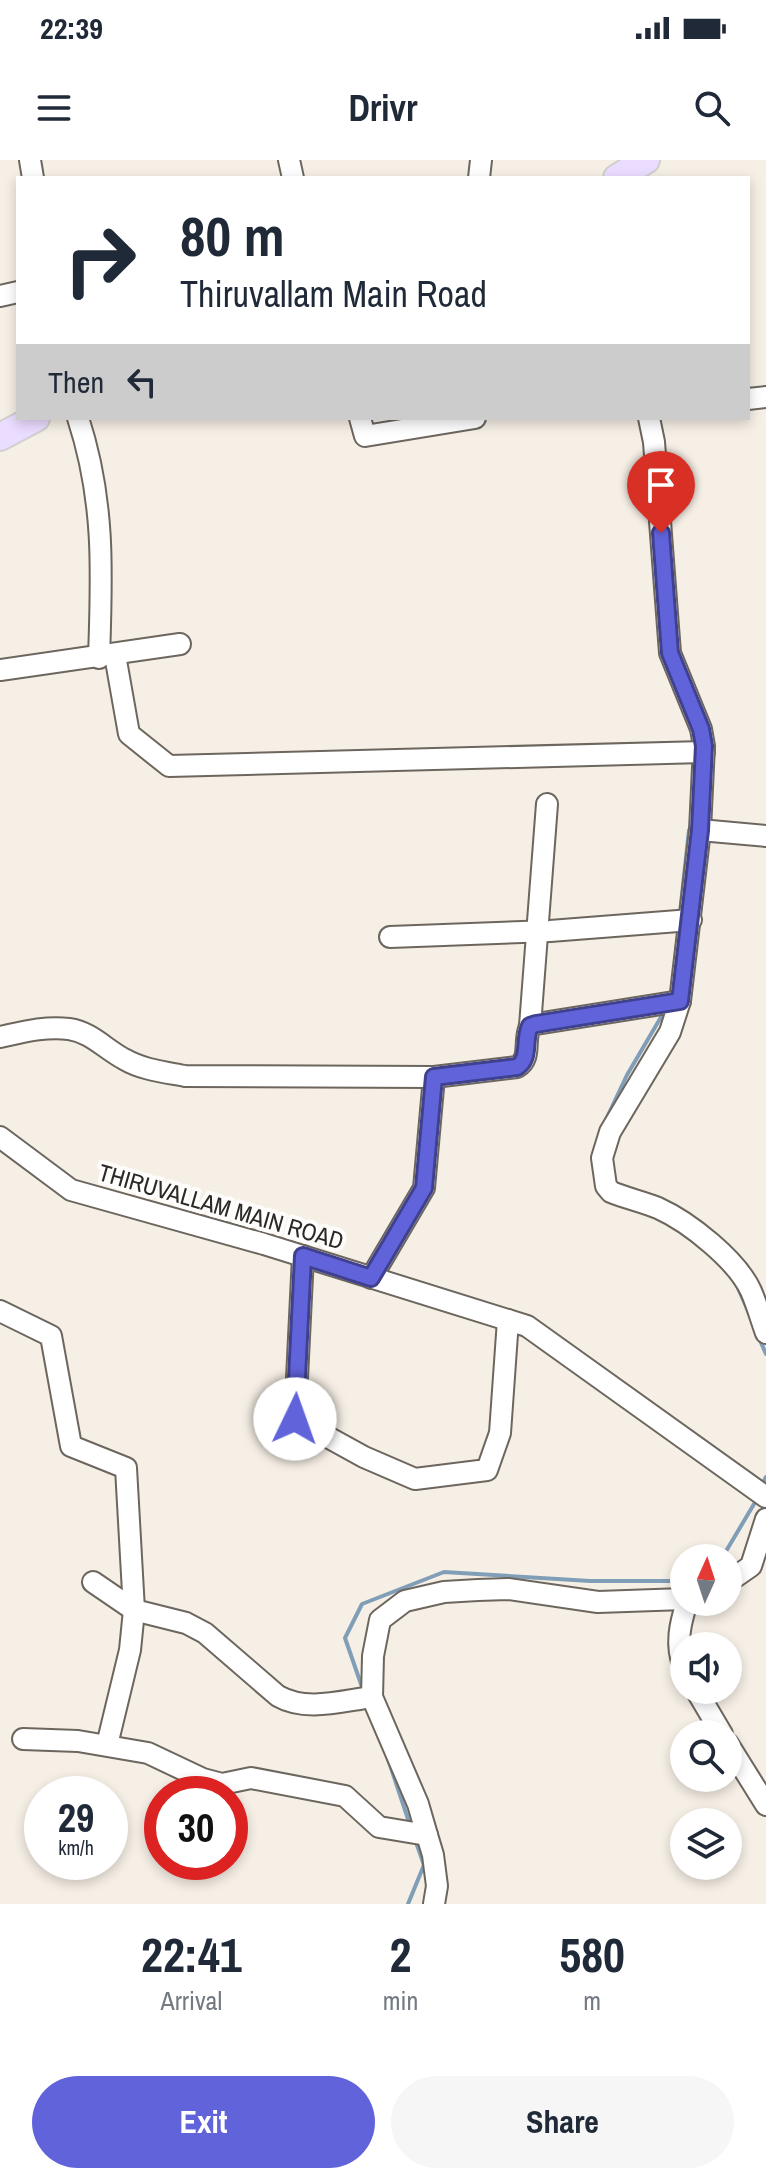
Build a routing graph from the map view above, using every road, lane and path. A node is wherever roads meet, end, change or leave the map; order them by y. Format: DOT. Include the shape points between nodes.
graph roads {
  1 [pos="646,160"];
  2 [pos="620,176"];
  3 [pos="32,420"];
  4 [pos="79,420"];
  5 [pos="361,420"];
  6 [pos="463,420"];
  7 [pos="649,420"];
  8 [pos="0,437"];
  9 [pos="180,644"];
  10 [pos="107,656"];
  11 [pos="0,670"];
  12 [pos="704,752"];
  13 [pos="547,804"];
  14 [pos="700,830"];
  15 [pos="766,836"];
  16 [pos="691,920"];
  17 [pos="535,932"];
  18 [pos="390,937"];
  19 [pos="680,1001"];
  20 [pos="530,1026"];
  21 [pos="0,1037"];
  22 [pos="434,1077"];
  23 [pos="0,1137"];
  24 [pos="303,1256"];
  25 [pos="371,1278"];
  26 [pos="0,1311"];
  27 [pos="508,1320"];
  28 [pos="766,1333"];
  29 [pos="766,1497"];
  30 [pos="766,1519"];
  31 [pos="742,1572"];
  32 [pos="93,1582"];
  33 [pos="670,1600"];
  34 [pos="134,1610"];
  35 [pos="372,1697"];
  36 [pos="23,1739"];
  37 [pos="107,1745"];
  38 [pos="742,1766"];
  39 [pos="766,1805"];
  40 [pos="427,1835"];
  41 [pos="434,1904"];
  1 -- 2 [label="main road"];
  3 -- 8 [label="main road"];
  4 -- 10 [label="street" via="101,528"];
  5 -- 6 [label="street" via="365,436"];
  7 -- 12 [label="street" via="670,653 701,729"];
  9 -- 10 [label="street"];
  10 -- 11 [label="street"];
  10 -- 12 [label="street" via="129,734 169,766"];
  12 -- 14 [label="street"];
  13 -- 17 [label="street"];
  14 -- 15 [label="street"];
  14 -- 16 [label="street"];
  16 -- 17 [label="street"];
  16 -- 19 [label="street"];
  17 -- 18 [label="street"];
  17 -- 20 [label="street"];
  19 -- 20 [label="street"];
  19 -- 28 [label="street" via="670,1032 610,1132 602,1158 606,1186 658,1209 704,1238 750,1289"];
  20 -- 22 [label="street" via="526,1056 517,1067"];
  21 -- 22 [label="street" via="72,1029 149,1070 185,1076"];
  22 -- 25 [label="street" via="424,1188"];
  23 -- 24 [label="street, THIRUVALLAM MAIN ROAD" via="71,1190"];
  24 -- 25 [label="street, THIRUVALLAM MAIN ROAD"];
  24 -- 27 [label="street" via="295,1419 415,1479 487,1470 500,1433"];
  25 -- 27 [label="street, THIRUVALLAM MAIN ROAD"];
  26 -- 34 [label="street" via="51,1336 71,1446 126,1468"];
  27 -- 29 [label="street, THIRUVALLAM MAIN ROAD" via="527,1326"];
  30 -- 31 [label="street" via="751,1566"];
  32 -- 34 [label="street"];
  33 -- 35 [label="street" via="598,1602 508,1589 444,1592 405,1601 380,1620"];
  34 -- 35 [label="street" via="163,1615 205,1633 292,1704"];
  34 -- 37 [label="street"];
  35 -- 40 [label="street"];
  36 -- 37 [label="street"];
  37 -- 40 [label="street" via="148,1753 222,1784 251,1778 345,1796 379,1827"];
  38 -- 39 [label="street"];
  40 -- 41 [label="street" via="437,1886"];
}
